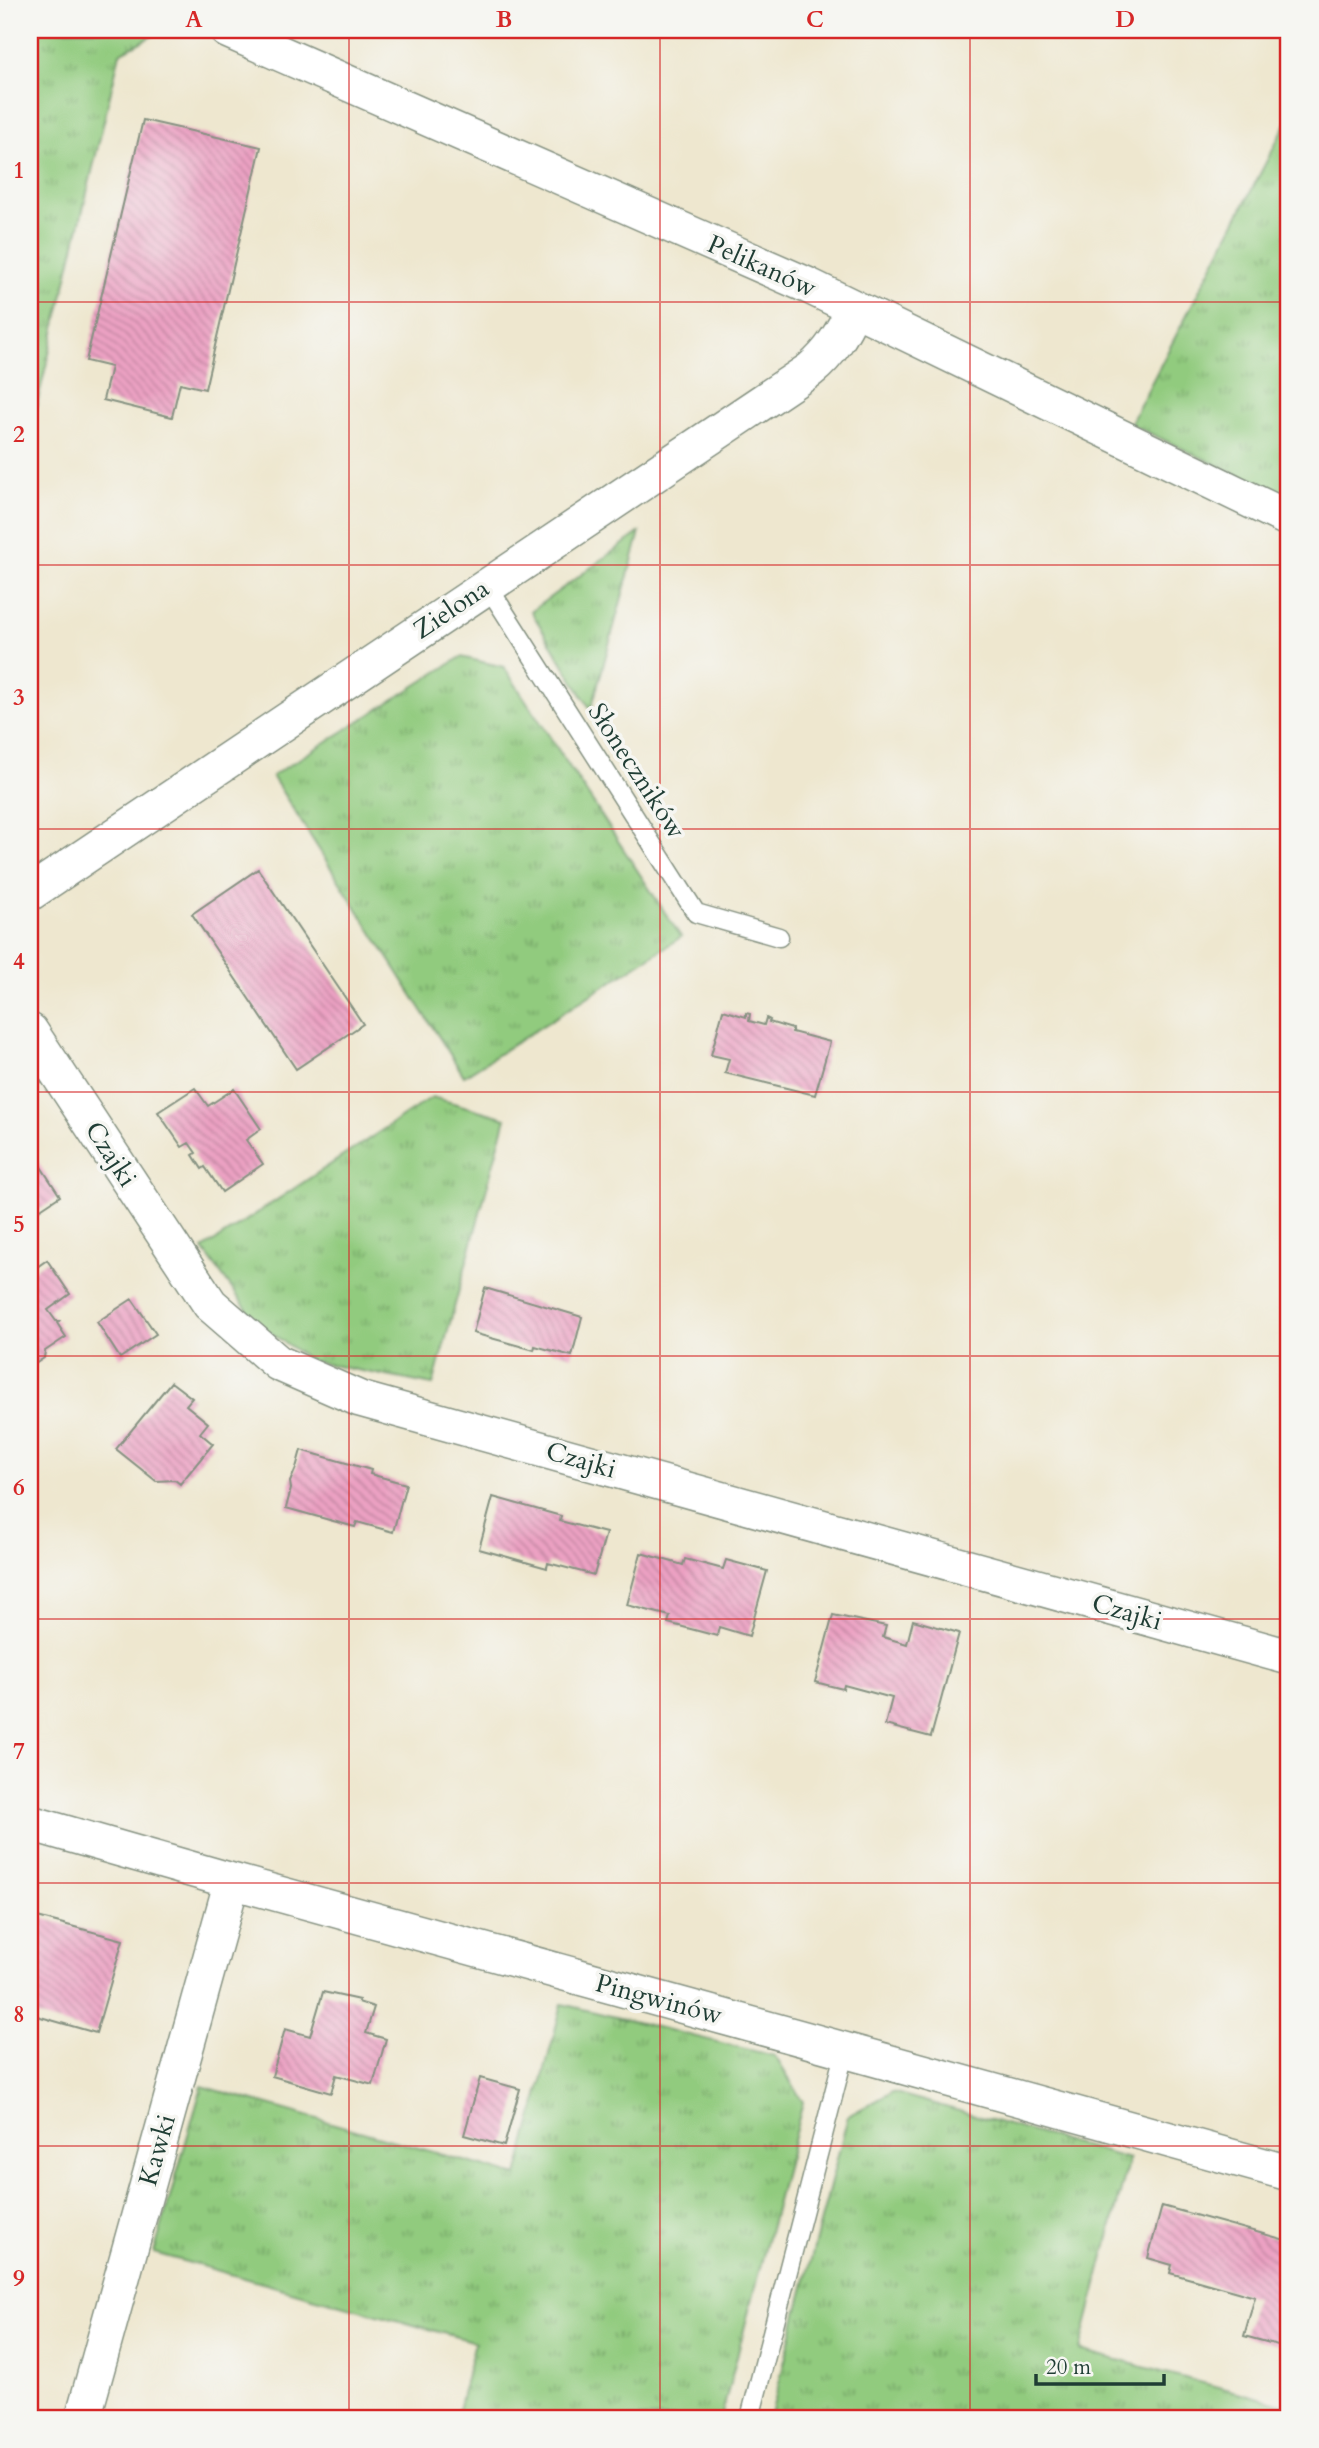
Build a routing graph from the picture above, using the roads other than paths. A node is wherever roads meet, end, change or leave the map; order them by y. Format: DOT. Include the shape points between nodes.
graph roads {
  1 [pos="227,30"];
  2 [pos="855,309"];
  3 [pos="1289,519"];
  4 [pos="487,585"];
  5 [pos="30,893"];
  6 [pos="779,937"];
  7 [pos="30,1031"];
  8 [pos="1289,1657"];
  9 [pos="30,1823"];
  10 [pos="232,1881"];
  11 [pos="845,2050"];
  12 [pos="1289,2173"];
  13 [pos="83,2418"];
  14 [pos="750,2418"];
  1 -- 2 [label="street, Pelikanów"];
  2 -- 3 [label="street, Pelikanów"];
  2 -- 4 [label="street, Zielona" via="834,346 810,370"];
  4 -- 5 [label="street, Zielona"];
  4 -- 6 [label="lane, Słoneczników" via="696,913"];
  7 -- 8 [label="street, Czajki" via="210,1304 278,1363 360,1399"];
  9 -- 10 [label="street, Pingwinów"];
  10 -- 11 [label="street, Pingwinów"];
  10 -- 13 [label="street, Kawki"];
  11 -- 12 [label="street, Pingwinów"];
  11 -- 14 [label="lane"];
}
